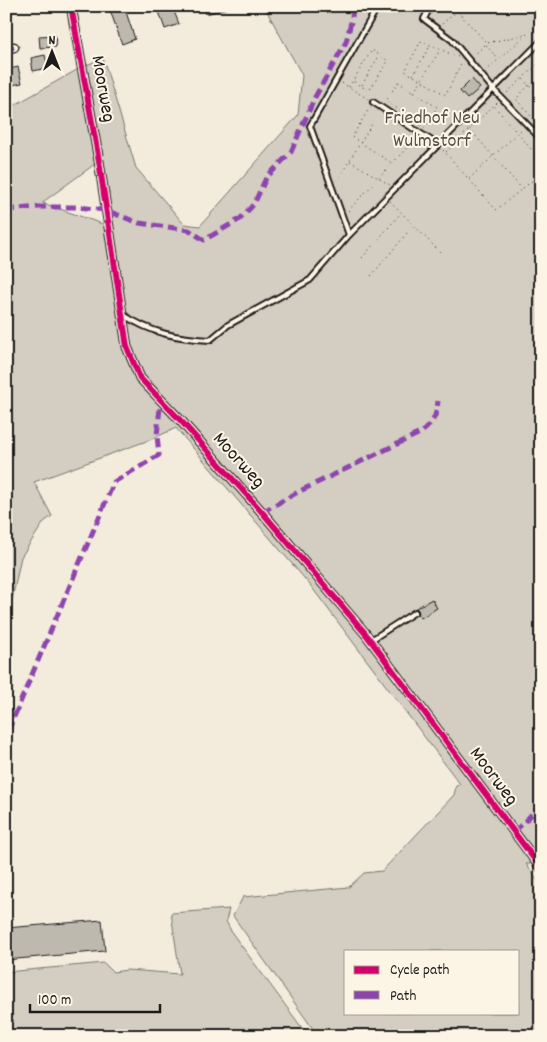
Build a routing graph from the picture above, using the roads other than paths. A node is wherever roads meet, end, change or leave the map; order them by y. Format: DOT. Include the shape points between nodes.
graph roads {
  1 [pos="71,6"];
  2 [pos="378,6"];
  3 [pos="428,6"];
  4 [pos="541,41"];
  5 [pos="493,89"];
  6 [pos="373,102"];
  7 [pos="541,139"];
  8 [pos="438,145"];
  9 [pos="349,235"];
  10 [pos="120,312"];
  11 [pos="415,612"];
  12 [pos="371,640"];
  13 [pos="541,868"];
  1 -- 10 [label="street, Moorweg" via="99,161"];
  2 -- 9 [label="lane" via="310,126"];
  3 -- 5 [label="lane" via="424,19 452,40"];
  4 -- 5 [label="lane"];
  5 -- 7 [label="lane"];
  5 -- 8 [label="lane"];
  6 -- 8 [label="lane"];
  8 -- 9 [label="lane"];
  9 -- 10 [label="lane" via="310,280 228,325 210,340 158,333"];
  10 -- 12 [label="street, Moorweg" via="126,347 140,378 268,519"];
  11 -- 12 [label="lane"];
  12 -- 13 [label="street, Moorweg"];
}
